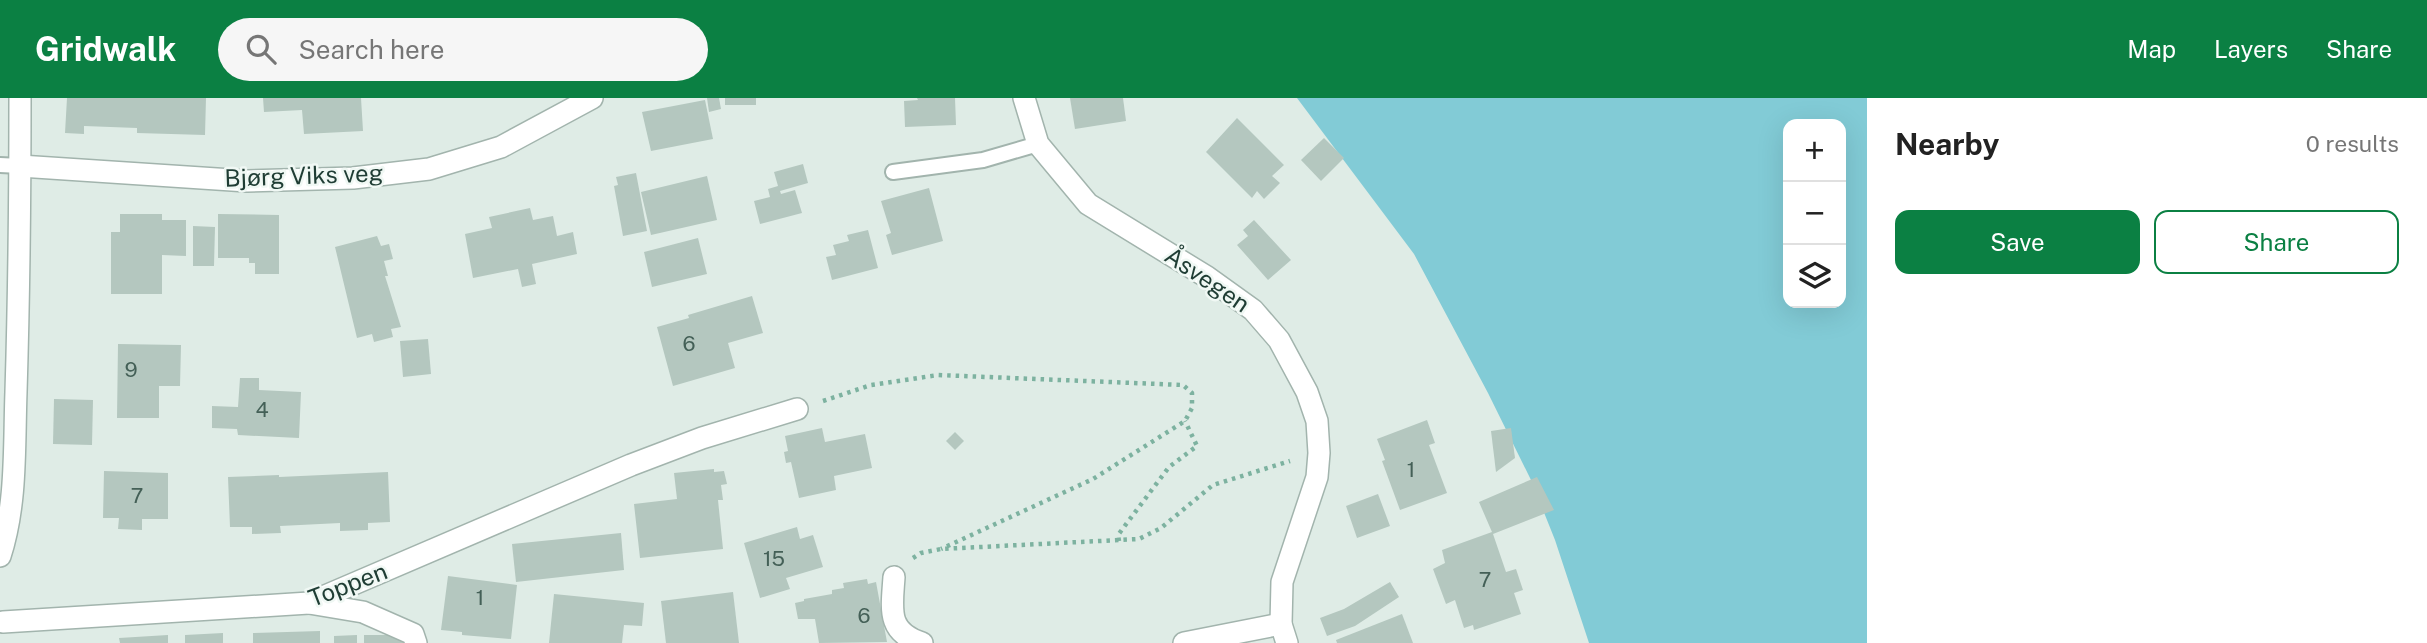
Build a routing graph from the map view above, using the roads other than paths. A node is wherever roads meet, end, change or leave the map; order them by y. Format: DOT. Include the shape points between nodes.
graph roads {
  1 [pos="20,98"];
  2 [pos="592,98"];
  3 [pos="1024,98"];
  4 [pos="1038,144"];
  5 [pos="10,166"];
  6 [pos="893,172"];
  7 [pos="797,409"];
  8 [pos="0,556"];
  9 [pos="894,577"];
  10 [pos="309,603"];
  11 [pos="3,627"];
  12 [pos="1284,633"];
  13 [pos="416,643"];
  14 [pos="922,643"];
  15 [pos="1184,643"];
  1 -- 5 [label="street"];
  2 -- 5 [label="street, Bjørg Viks veg" via="501,146 429,169 353,178 247,181"];
  3 -- 4 [label="street, Åsvegen"];
  4 -- 6 [label="lane" via="983,160"];
  4 -- 12 [label="street, Åsvegen" via="1088,204 1253,310 1279,341 1307,392 1317,421 1320,453 1317,477 1282,582"];
  5 -- 8 [label="street" via="13,473 8,532"];
  7 -- 10 [label="street, Toppen" via="631,465"];
  9 -- 14 [label="street" via="894,622 903,635"];
  10 -- 11 [label="street, Toppen"];
  10 -- 13 [label="street" via="363,612 413,634"];
  12 -- 15 [label="street"];
}
